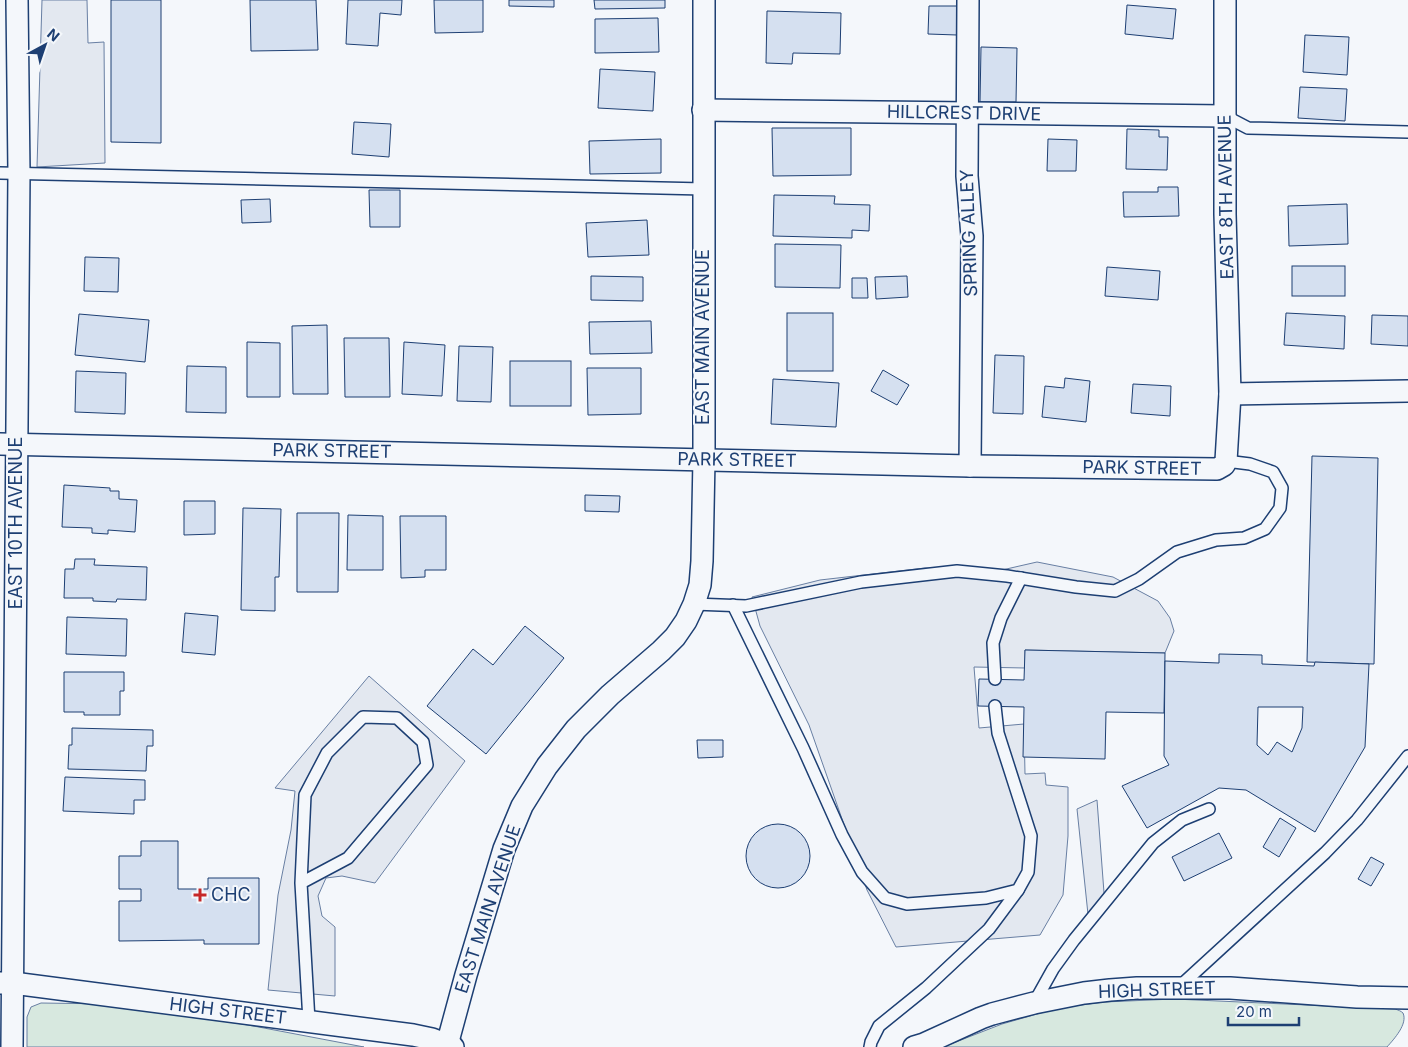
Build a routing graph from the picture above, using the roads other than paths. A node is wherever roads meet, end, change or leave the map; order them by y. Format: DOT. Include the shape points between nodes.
graph roads {
  1 [pos="18,0"];
  2 [pos="704,0"];
  3 [pos="968,0"];
  4 [pos="1225,0"];
  5 [pos="703,110"];
  6 [pos="968,113"];
  7 [pos="1225,116"];
  8 [pos="1408,132"];
  9 [pos="10,173"];
  10 [pos="704,188"];
  11 [pos="1408,392"];
  12 [pos="1230,394"];
  13 [pos="8,444"];
  14 [pos="704,459"];
  15 [pos="1226,461"];
  16 [pos="970,466"];
  17 [pos="1021,578"];
  18 [pos="694,604"];
  19 [pos="733,605"];
  20 [pos="995,679"];
  21 [pos="995,706"];
  22 [pos="7,717"];
  23 [pos="1408,756"];
  24 [pos="1209,809"];
  25 [pos="301,882"];
  26 [pos="1018,890"];
  27 [pos="6,983"];
  28 [pos="1178,988"];
  29 [pos="1408,998"];
  30 [pos="1034,1003"];
  31 [pos="309,1021"];
  32 [pos="450,1046"];
  33 [pos="12,1047"];
  34 [pos="870,1047"];
  35 [pos="914,1047"];
  1 -- 9 [label="street, EAST 10TH AVENUE"];
  2 -- 5 [label="street, EAST MAIN AVENUE"];
  3 -- 6 [label="street, SPRING ALLEY"];
  4 -- 7 [label="street, EAST 8TH AVENUE"];
  5 -- 6 [label="street, HILLCREST DRIVE"];
  5 -- 10 [label="street, EAST MAIN AVENUE"];
  6 -- 7 [label="street, HILLCREST DRIVE"];
  6 -- 16 [label="street, SPRING ALLEY" via="967,176 972,236"];
  7 -- 8 [label="lane" via="1248,128"];
  7 -- 12 [label="street, EAST 8TH AVENUE"];
  9 -- 10 [label="lane"];
  9 -- 13 [label="street, EAST 10TH AVENUE"];
  10 -- 14 [label="street, EAST MAIN AVENUE"];
  11 -- 12 [label="street"];
  12 -- 15 [label="street, PARK STREET"];
  13 -- 14 [label="street, PARK STREET"];
  13 -- 22 [label="street, EAST 10TH AVENUE"];
  14 -- 16 [label="street, PARK STREET"];
  14 -- 18 [label="street, EAST MAIN AVENUE" via="702,561"];
  15 -- 16 [label="street, PARK STREET" via="1223,466 1213,469"];
  15 -- 17 [label="lane" via="1250,464 1273,472 1282,488 1280,508 1265,529 1244,538 1216,540 1177,552 1139,579 1115,591"];
  17 -- 19 [label="lane" via="958,571 861,582 746,606"];
  17 -- 20 [label="lane" via="1001,618 993,643"];
  18 -- 19 [label="lane"];
  18 -- 32 [label="street, EAST MAIN AVENUE" via="686,622 662,651 576,729 522,806 504,849 466,975"];
  19 -- 26 [label="lane" via="804,748 842,835 862,872 885,898 907,904 986,898"];
  21 -- 26 [label="lane" via="998,732 1031,836 1028,872"];
  22 -- 27 [label="street, EAST 10TH AVENUE"];
  23 -- 28 [label="lane" via="1332,847"];
  24 -- 30 [label="lane" via="1182,820 1153,843 1074,940"];
  25 -- 25 [label="lane" via="305,795 327,753 363,717 397,718 423,742 427,765 348,858"];
  25 -- 31 [label="lane"];
  26 -- 34 [label="lane" via="990,929 879,1026"];
  27 -- 31 [label="street, HIGH STREET"];
  27 -- 33 [label="street, EAST 10TH AVENUE"];
  28 -- 29 [label="street, HIGH STREET"];
  28 -- 30 [label="street, HIGH STREET" via="1101,991"];
  30 -- 35 [label="street, HIGH STREET" via="981,1018"];
  31 -- 32 [label="street, HIGH STREET" via="423,1036"];
}
